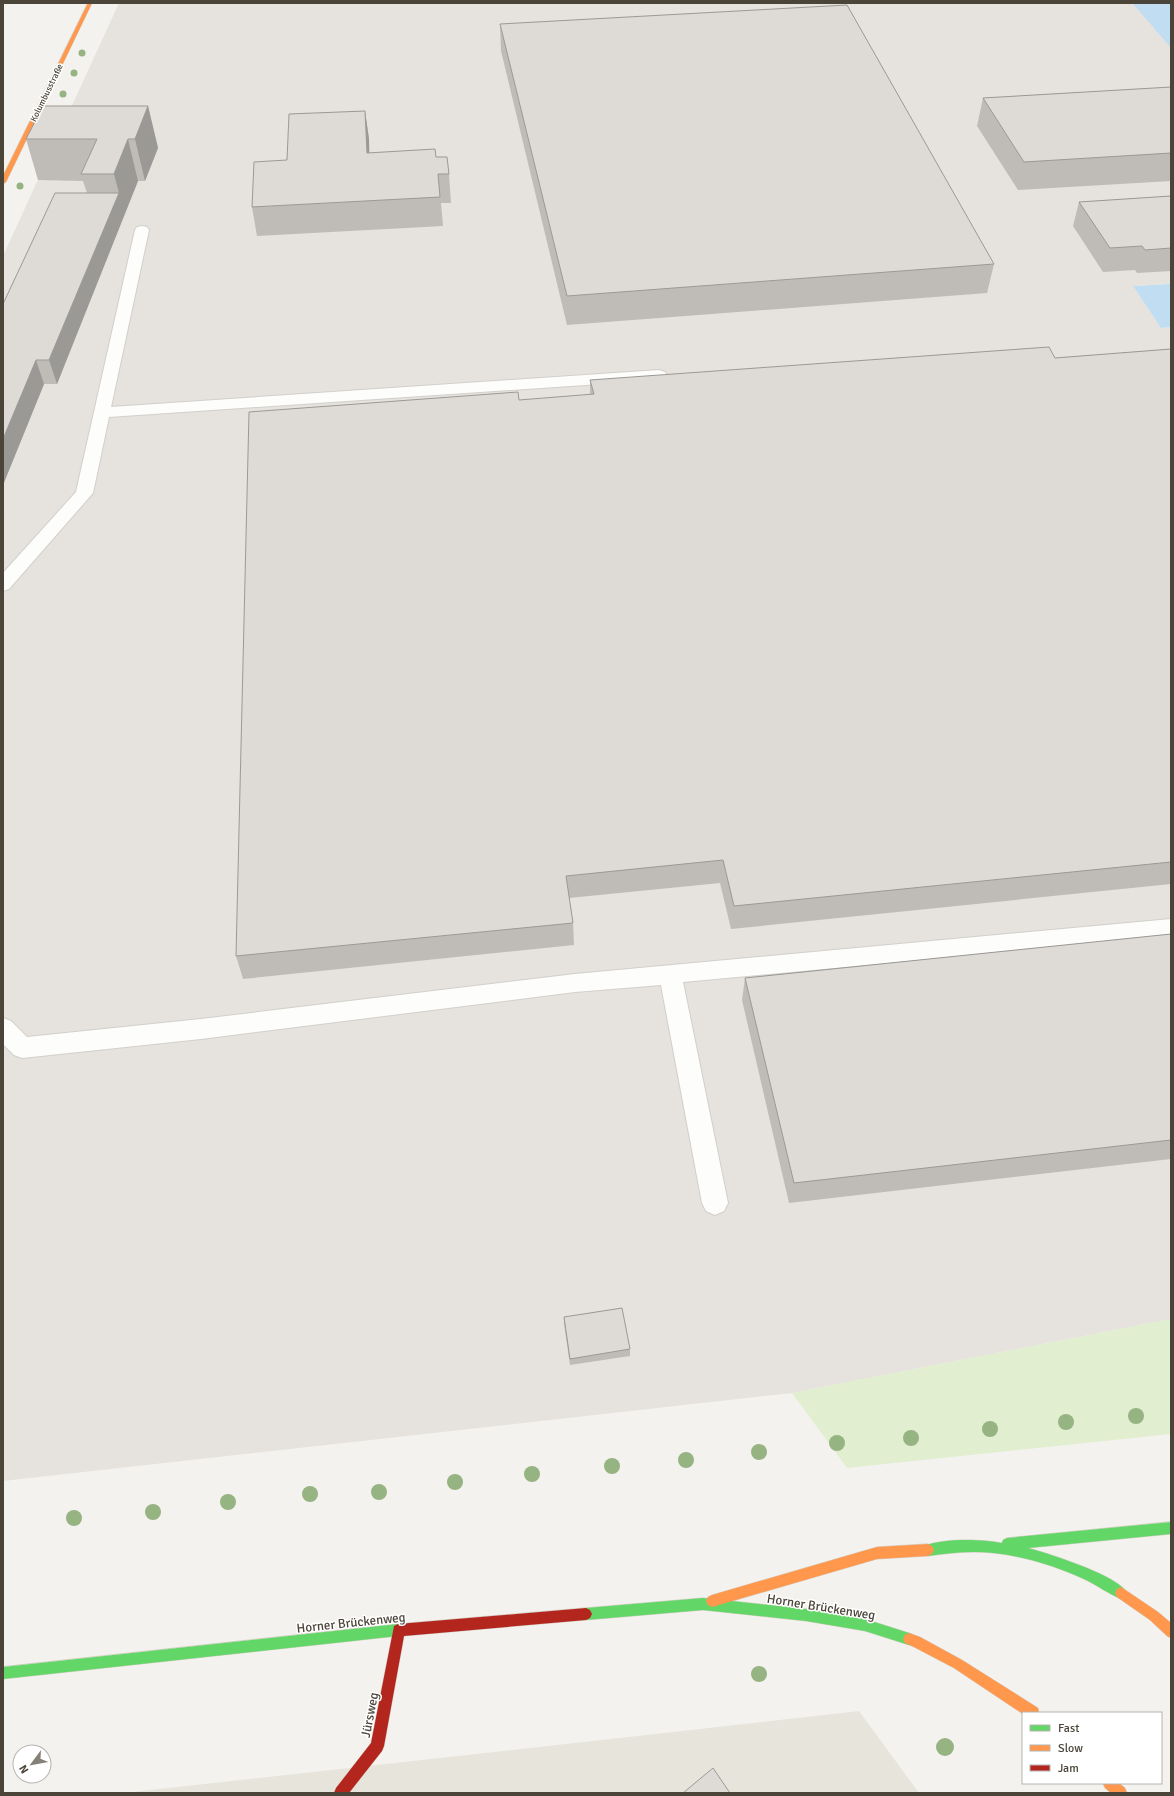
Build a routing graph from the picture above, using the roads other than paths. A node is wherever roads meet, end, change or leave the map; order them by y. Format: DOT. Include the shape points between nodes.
graph roads {
  1 [pos="90,3"];
  2 [pos="3,182"];
  3 [pos="142,230"];
  4 [pos="677,374"];
  5 [pos="102,413"];
  6 [pos="3,585"];
  7 [pos="1171,928"];
  8 [pos="670,974"];
  9 [pos="3,1028"];
  10 [pos="715,1203"];
  11 [pos="1171,1528"];
  12 [pos="979,1546"];
  13 [pos="703,1604"];
  14 [pos="400,1630"];
  15 [pos="1171,1632"];
  16 [pos="3,1674"];
  17 [pos="1031,1712"];
  18 [pos="1111,1784"];
  19 [pos="341,1793"];
  20 [pos="1120,1793"];
  1 -- 2 [label="street, Kolumbusstraße"];
  3 -- 5 [label="lane"];
  4 -- 5 [label="lane"];
  5 -- 6 [label="lane" via="84,493"];
  7 -- 8 [label="lane"];
  8 -- 9 [label="lane" via="22,1048"];
  8 -- 10 [label="lane"];
  11 -- 12 [label="street, Horner Brückenweg"];
  12 -- 13 [label="street, Horner Brückenweg" via="877,1553"];
  12 -- 15 [label="street, Horner Brückenweg" via="1022,1553 1071,1567 1117,1590 1154,1616"];
  13 -- 14 [label="street, Horner Brückenweg"];
  13 -- 17 [label="street, Horner Brückenweg" via="865,1625 916,1641 958,1664"];
  14 -- 16 [label="street, Horner Brückenweg"];
  14 -- 19 [label="street, Jürsweg" via="377,1746"];
  18 -- 20 [label="street"];
}
